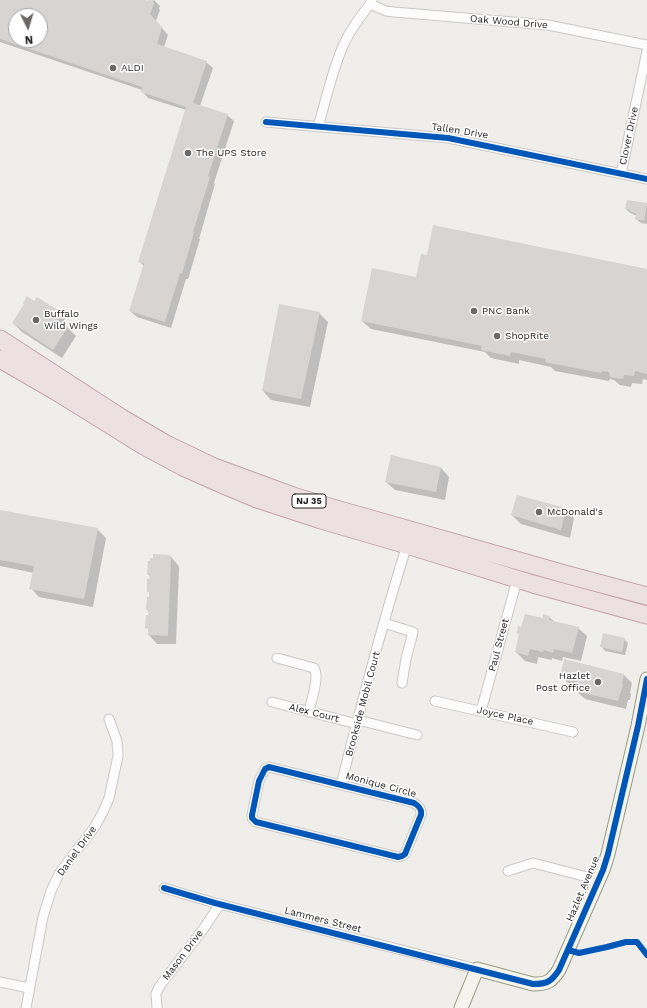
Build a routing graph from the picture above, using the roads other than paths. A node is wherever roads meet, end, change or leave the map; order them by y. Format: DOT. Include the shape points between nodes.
graph roads {
  1 [pos="371,2"];
  2 [pos="647,45"];
  3 [pos="647,52"];
  4 [pos="266,122"];
  5 [pos="318,126"];
  6 [pos="621,174"];
  7 [pos="647,179"];
  8 [pos="0,339"];
  9 [pos="0,359"];
  10 [pos="407,545"];
  11 [pos="517,580"];
  12 [pos="647,596"];
  13 [pos="647,615"];
  14 [pos="384,623"];
  15 [pos="277,658"];
  16 [pos="647,679"];
  17 [pos="402,683"];
  18 [pos="436,701"];
  19 [pos="272,702"];
  20 [pos="481,711"];
  21 [pos="309,712"];
  22 [pos="109,719"];
  23 [pos="357,722"];
  24 [pos="574,732"];
  25 [pos="416,735"];
  26 [pos="342,785"];
  27 [pos="508,871"];
  28 [pos="599,880"];
  29 [pos="164,888"];
  30 [pos="220,904"];
  31 [pos="477,969"];
  32 [pos="0,982"];
  33 [pos="29,988"];
  34 [pos="26,1008"];
  35 [pos="157,1008"];
  36 [pos="461,1008"];
  1 -- 2 [label="street, Oak Wood Drive" via="386,11 548,26"];
  1 -- 5 [label="street" via="343,45"];
  3 -- 6 [label="street, Clover Drive"];
  4 -- 5 [label="street, Tallen Drive"];
  5 -- 6 [label="street, Tallen Drive" via="448,138"];
  6 -- 7 [label="street, Tallen Drive"];
  8 -- 12 [label="highway, NJ 35" via="140,430 214,467 329,507"];
  9 -- 10 [label="highway, NJ 35" via="183,467 257,499"];
  10 -- 11 [label="highway, NJ 35"];
  10 -- 14 [label="street, Brookside Mobil Court"];
  11 -- 13 [label="highway, NJ 35"];
  11 -- 20 [label="street, Paul Street"];
  14 -- 17 [label="street" via="413,632"];
  14 -- 23 [label="street, Brookside Mobil Court"];
  15 -- 21 [label="street" via="316,670"];
  16 -- 28 [label="street, Hazlet Avenue" via="608,854"];
  18 -- 20 [label="street, Joyce Place"];
  19 -- 21 [label="street, Alex Court"];
  20 -- 24 [label="street, Joyce Place"];
  21 -- 23 [label="street, Alex Court"];
  22 -- 33 [label="street, Daniel Drive" via="117,741 118,756 109,798 94,828 54,883 43,917"];
  23 -- 25 [label="street, Alex Court"];
  23 -- 26 [label="street, Brookside Mobil Court"];
  26 -- 26 [label="street, Monique Circle" via="269,767 262,772 252,818 256,822 398,857 405,854 422,815 418,805"];
  27 -- 28 [label="street" via="533,863"];
  28 -- 31 [label="street, Hazlet Avenue" via="559,970 549,982 533,984"];
  29 -- 30 [label="street, Lammers Street"];
  30 -- 31 [label="street, Lammers Street"];
  30 -- 35 [label="street, Mason Drive" via="159,987 156,994"];
  31 -- 36 [label="street"];
  32 -- 33 [label="street"];
  33 -- 34 [label="street, Daniel Drive"];
}
